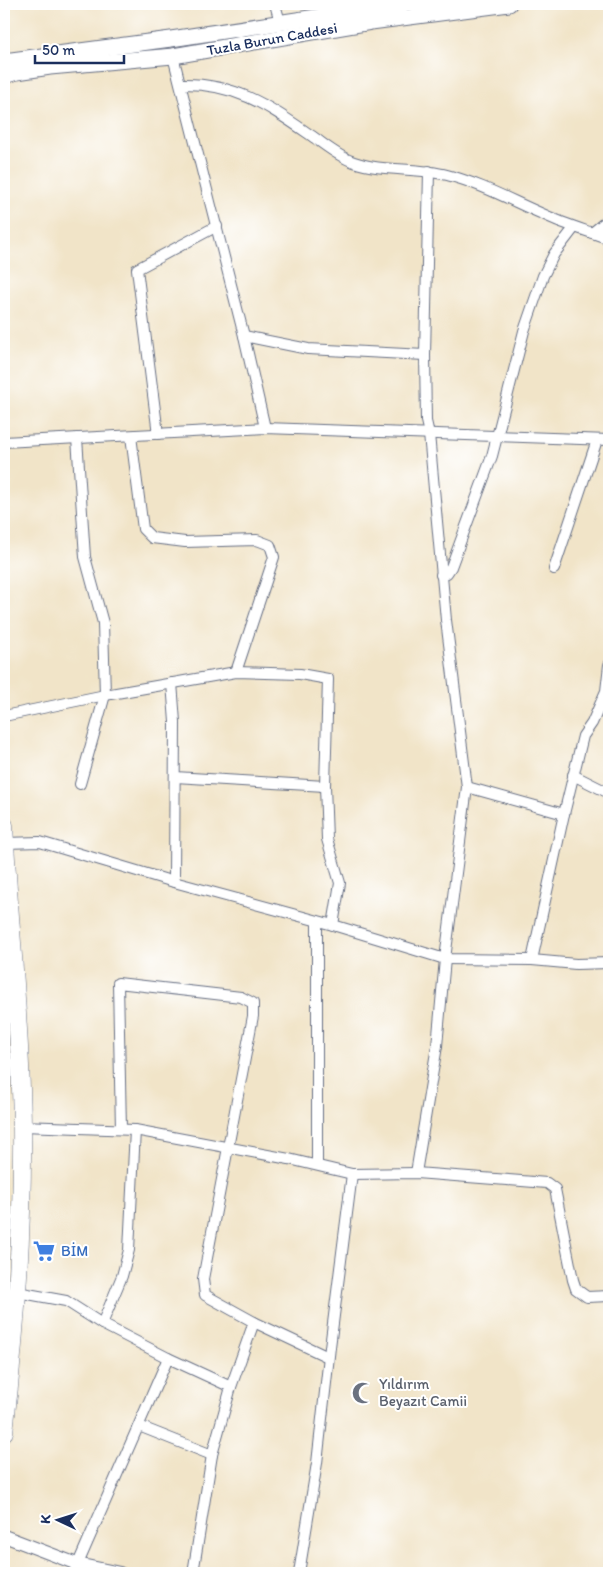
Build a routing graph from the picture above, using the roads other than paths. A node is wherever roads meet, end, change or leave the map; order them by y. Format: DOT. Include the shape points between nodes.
graph roads {
  1 [pos="275,4"];
  2 [pos="402,4"];
  3 [pos="510,4"];
  4 [pos="382,5"];
  5 [pos="280,22"];
  6 [pos="173,56"];
  7 [pos="4,61"];
  8 [pos="4,76"];
  9 [pos="181,84"];
  10 [pos="429,171"];
  11 [pos="609,219"];
  12 [pos="217,226"];
  13 [pos="574,228"];
  14 [pos="592,233"];
  15 [pos="609,239"];
  16 [pos="244,336"];
  17 [pos="425,355"];
  18 [pos="265,428"];
  19 [pos="158,434"];
  20 [pos="429,434"];
  21 [pos="131,436"];
  22 [pos="497,436"];
  23 [pos="77,438"];
  24 [pos="597,440"];
  25 [pos="609,440"];
  26 [pos="4,442"];
  27 [pos="554,570"];
  28 [pos="441,575"];
  29 [pos="609,665"];
  30 [pos="236,672"];
  31 [pos="172,683"];
  32 [pos="105,694"];
  33 [pos="4,716"];
  34 [pos="573,775"];
  35 [pos="175,777"];
  36 [pos="80,784"];
  37 [pos="325,786"];
  38 [pos="467,787"];
  39 [pos="609,792"];
  40 [pos="564,814"];
  41 [pos="4,825"];
  42 [pos="5,843"];
  43 [pos="174,882"];
  44 [pos="317,921"];
  45 [pos="333,925"];
  46 [pos="445,959"];
  47 [pos="532,960"];
  48 [pos="609,962"];
  49 [pos="22,1126"];
  50 [pos="121,1129"];
  51 [pos="135,1130"];
  52 [pos="227,1147"];
  53 [pos="317,1165"];
  54 [pos="416,1172"];
  55 [pos="352,1174"];
  56 [pos="18,1292"];
  57 [pos="609,1296"];
  58 [pos="254,1322"];
  59 [pos="102,1324"];
  60 [pos="328,1357"];
  61 [pos="168,1358"];
  62 [pos="231,1387"];
  63 [pos="139,1426"];
  64 [pos="4,1432"];
  65 [pos="212,1455"];
  66 [pos="4,1536"];
  67 [pos="76,1568"];
  68 [pos="120,1573"];
  69 [pos="193,1573"];
  70 [pos="299,1573"];
  1 -- 5 [label="street"];
  2 -- 4 [label="main road, Tuzla Burun Caddesi"];
  3 -- 6 [label="main road, Tuzla Burun Caddesi" via="371,22"];
  4 -- 5 [label="main road, Tuzla Burun Caddesi"];
  5 -- 7 [label="main road, Tuzla Burun Caddesi"];
  6 -- 8 [label="main road, Tuzla Burun Caddesi" via="50,67"];
  6 -- 9 [label="street"];
  9 -- 10 [label="street" via="216,86 240,93 271,108 353,162"];
  9 -- 12 [label="street"];
  10 -- 13 [label="street" via="487,188"];
  10 -- 17 [label="street"];
  11 -- 14 [label="street"];
  12 -- 16 [label="street"];
  12 -- 19 [label="street" via="137,268"];
  13 -- 14 [label="street"];
  13 -- 22 [label="street" via="554,254 543,276 524,331"];
  14 -- 15 [label="street"];
  16 -- 17 [label="street" via="308,349"];
  16 -- 18 [label="street"];
  17 -- 20 [label="street"];
  18 -- 19 [label="street"];
  18 -- 20 [label="street"];
  19 -- 21 [label="street"];
  20 -- 22 [label="street"];
  20 -- 28 [label="street"];
  21 -- 23 [label="street"];
  21 -- 30 [label="street" via="143,529 152,538 185,542 257,540 270,545 274,557"];
  22 -- 24 [label="street"];
  22 -- 28 [label="street" via="452,567"];
  23 -- 26 [label="street"];
  23 -- 32 [label="street" via="85,557 103,623"];
  24 -- 25 [label="street"];
  24 -- 27 [label="street"];
  28 -- 38 [label="street"];
  29 -- 34 [label="street" via="606,691 583,736"];
  30 -- 31 [label="street"];
  30 -- 37 [label="street" via="300,674 328,679"];
  31 -- 32 [label="street"];
  31 -- 35 [label="street"];
  32 -- 33 [label="street"];
  32 -- 36 [label="street"];
  34 -- 39 [label="street"];
  34 -- 40 [label="street"];
  35 -- 37 [label="street"];
  35 -- 43 [label="street"];
  37 -- 45 [label="street" via="327,839 340,883"];
  38 -- 40 [label="street"];
  38 -- 46 [label="street"];
  40 -- 47 [label="street"];
  41 -- 42 [label="highway"];
  42 -- 43 [label="street" via="40,842"];
  42 -- 49 [label="highway"];
  43 -- 44 [label="street"];
  44 -- 45 [label="street"];
  44 -- 53 [label="street"];
  45 -- 46 [label="street"];
  46 -- 47 [label="street"];
  46 -- 54 [label="street" via="437,1046"];
  47 -- 48 [label="street" via="576,964"];
  49 -- 50 [label="street"];
  49 -- 56 [label="highway"];
  50 -- 51 [label="street"];
  50 -- 52 [label="street" via="118,983 241,997 253,1003 253,1016"];
  51 -- 52 [label="street"];
  51 -- 59 [label="street" via="128,1250 122,1276"];
  52 -- 53 [label="street"];
  52 -- 58 [label="street" via="203,1280 205,1295"];
  53 -- 55 [label="street"];
  54 -- 55 [label="street"];
  54 -- 57 [label="street" via="551,1185 555,1188 574,1285 587,1297"];
  55 -- 60 [label="street"];
  56 -- 59 [label="street" via="66,1301"];
  56 -- 64 [label="highway"];
  58 -- 60 [label="street"];
  58 -- 62 [label="street"];
  59 -- 61 [label="street"];
  60 -- 70 [label="street" via="317,1463"];
  61 -- 62 [label="street"];
  61 -- 63 [label="street"];
  62 -- 65 [label="street"];
  63 -- 65 [label="street"];
  63 -- 67 [label="street"];
  65 -- 69 [label="street"];
  66 -- 67 [label="street"];
  67 -- 68 [label="street"];
}
